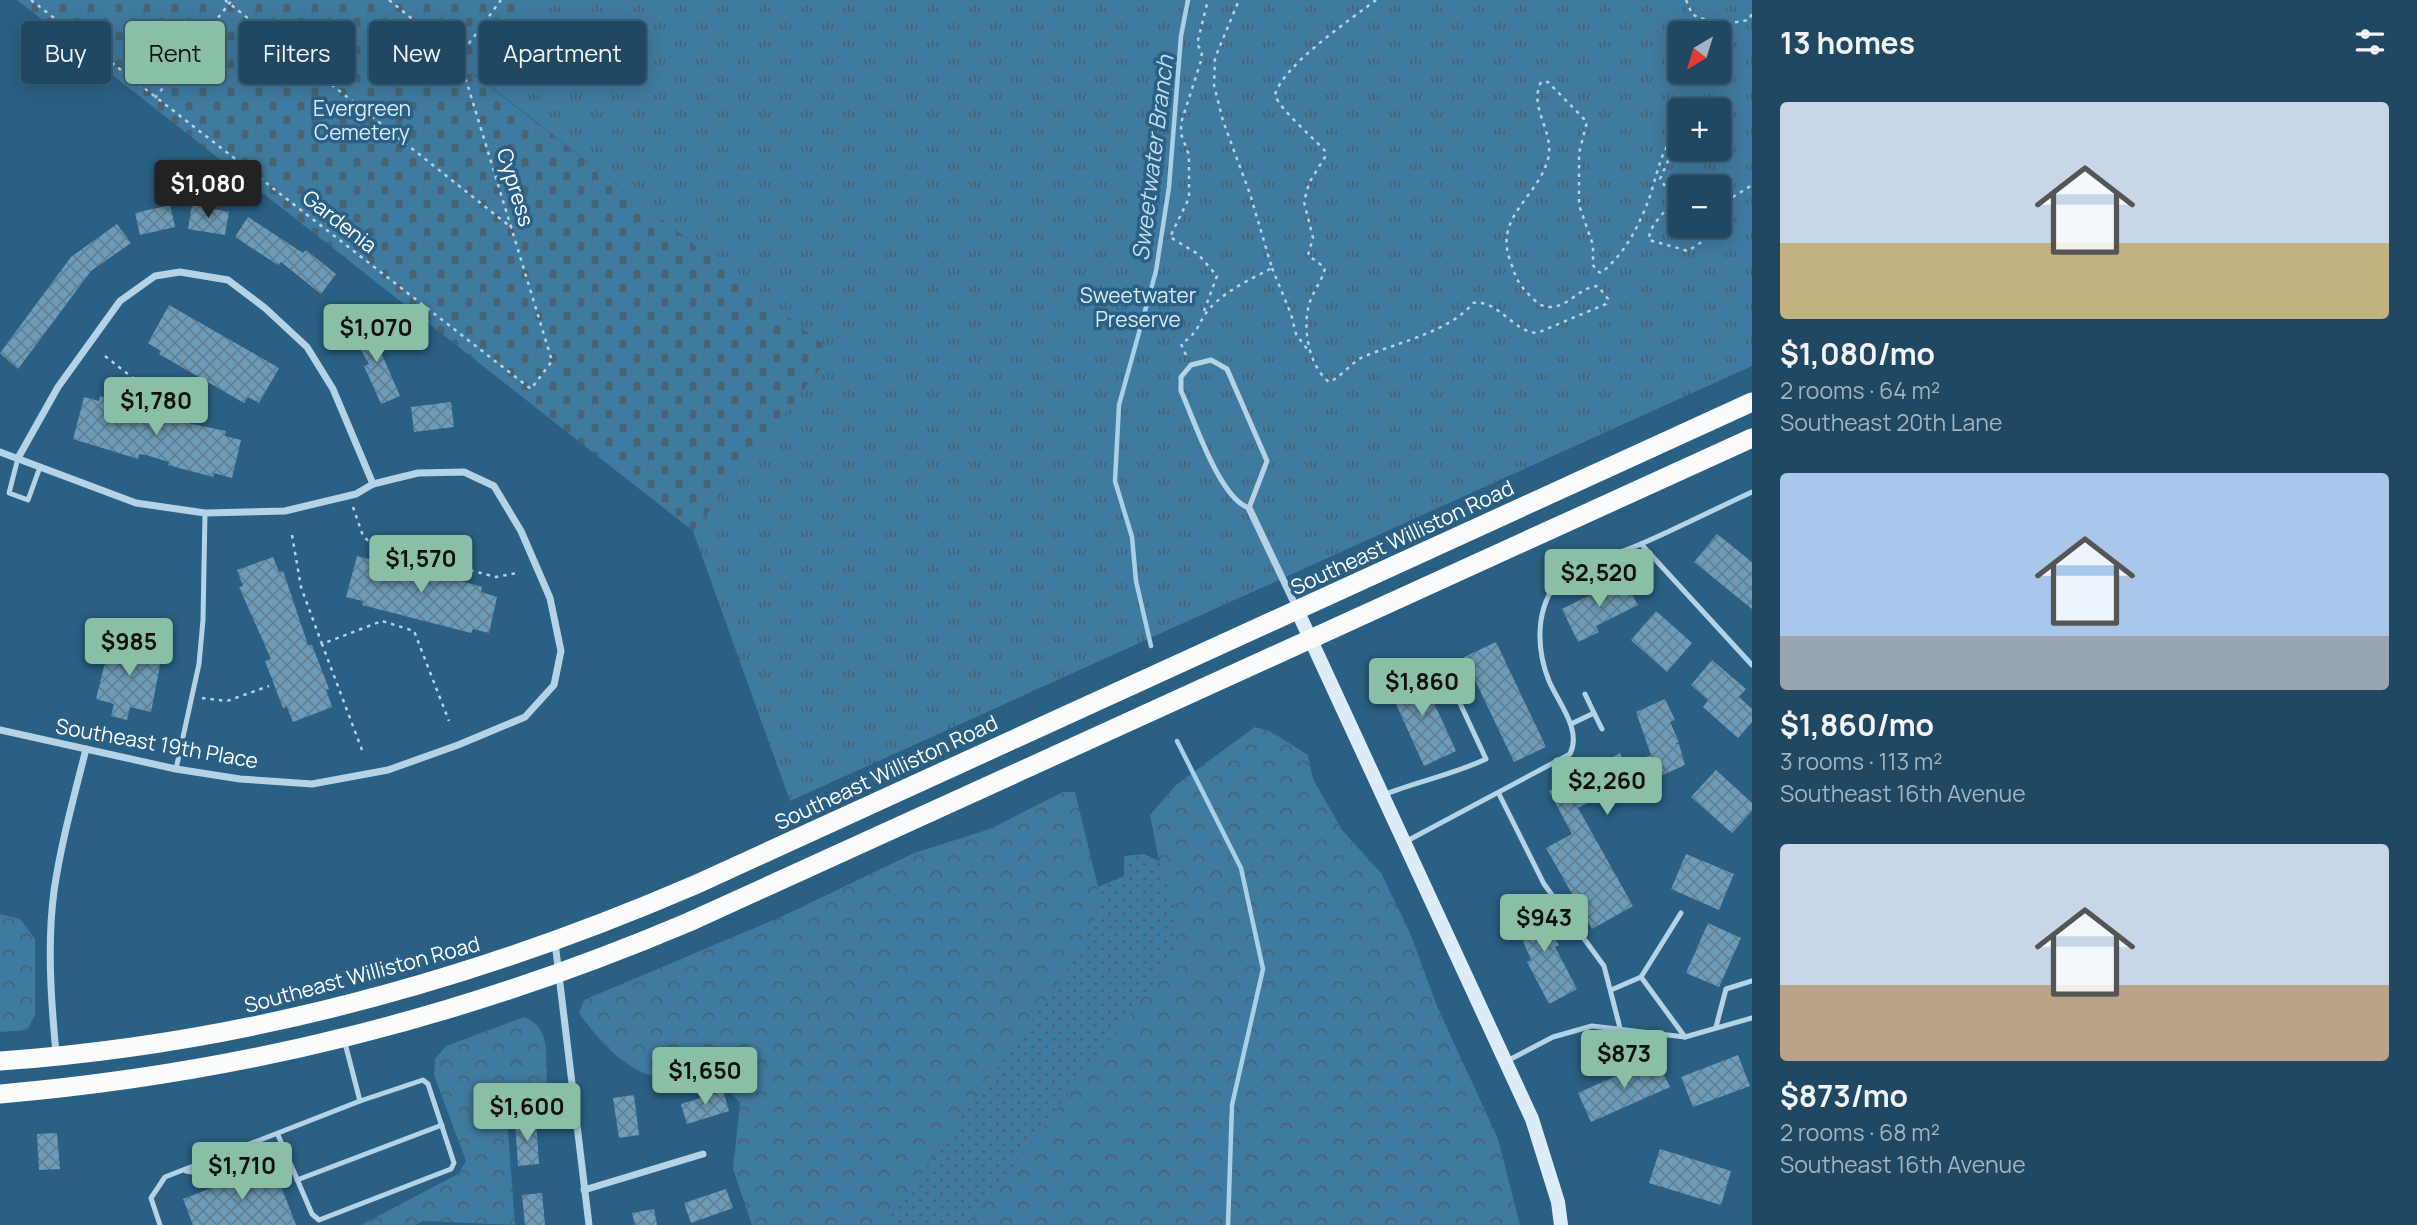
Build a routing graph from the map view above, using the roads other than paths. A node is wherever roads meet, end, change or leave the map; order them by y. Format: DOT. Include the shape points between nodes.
graph roads {
  1 [pos="1752,402"];
  2 [pos="1752,438"];
  3 [pos="0,452"];
  4 [pos="18,458"];
  5 [pos="40,467"];
  6 [pos="373,484"];
  7 [pos="1752,492"];
  8 [pos="1249,508"];
  9 [pos="205,513"];
  10 [pos="1641,544"];
  11 [pos="1297,610"];
  12 [pos="1311,640"];
  13 [pos="1752,665"];
  14 [pos="1444,669"];
  15 [pos="1585,695"];
  16 [pos="1594,713"];
  17 [pos="1571,724"];
  18 [pos="1601,729"];
  19 [pos="0,730"];
  20 [pos="86,750"];
  21 [pos="176,769"];
  22 [pos="1499,794"];
  23 [pos="1383,795"];
  24 [pos="1405,842"];
  25 [pos="1681,913"];
  26 [pos="555,942"];
  27 [pos="559,976"];
  28 [pos="1641,977"];
  29 [pos="1752,981"];
  30 [pos="1611,990"];
  31 [pos="337,1008"];
  32 [pos="1752,1018"];
  33 [pos="1716,1027"];
  34 [pos="1620,1028"];
  35 [pos="1685,1037"];
  36 [pos="344,1040"];
  37 [pos="56,1057"];
  38 [pos="0,1060"];
  39 [pos="1505,1062"];
  40 [pos="0,1094"];
  41 [pos="360,1101"];
  42 [pos="442,1125"];
  43 [pos="278,1135"];
  44 [pos="258,1142"];
  45 [pos="703,1154"];
  46 [pos="183,1170"];
  47 [pos="234,1170"];
  48 [pos="221,1174"];
  49 [pos="297,1180"];
  50 [pos="584,1190"];
  51 [pos="160,1225"];
  52 [pos="589,1225"];
  53 [pos="1561,1225"];
  1 -- 11 [label="highway, Southeast Williston Road"];
  2 -- 12 [label="highway"];
  3 -- 4 [label="street, Southeast 19th Place"];
  4 -- 5 [label="street, Southeast 19th Place"];
  4 -- 5 [label="lane" via="9,493 28,500"];
  4 -- 6 [label="street" via="58,387 120,302 155,276 180,272 228,280 307,347 333,389"];
  5 -- 9 [label="street, Southeast 19th Place" via="136,503"];
  6 -- 9 [label="street, Southeast 19th Place" via="356,494 285,510"];
  6 -- 21 [label="street, Southeast 19th Place" via="418,473 464,472 494,486 521,531 550,598 561,651 554,685 525,717 388,770 312,784"];
  7 -- 10 [label="lane"];
  8 -- 8 [label="lane" via="1267,461 1227,369 1211,360 1191,365 1181,377 1181,391 1221,479 1239,504"];
  8 -- 11 [label="street"];
  9 -- 21 [label="lane" via="204,620"];
  10 -- 13 [label="lane"];
  10 -- 17 [label="lane" via="1586,565 1556,584 1539,621 1542,664"];
  11 -- 12 [label="main road"];
  11 -- 26 [label="highway, Southeast Williston Road" via="697,884"];
  12 -- 23 [label="main road"];
  12 -- 27 [label="highway" via="689,922"];
  14 -- 23 [label="lane" via="1486,759 1451,775 1434,775"];
  15 -- 16 [label="lane"];
  16 -- 17 [label="lane"];
  16 -- 18 [label="lane"];
  17 -- 22 [label="lane" via="1575,743 1570,754"];
  19 -- 20 [label="street, Southeast 19th Place"];
  20 -- 21 [label="street, Southeast 19th Place"];
  20 -- 37 [label="street" via="54,894 50,1000"];
  22 -- 24 [label="lane"];
  22 -- 30 [label="lane" via="1544,884 1604,966"];
  23 -- 24 [label="main road"];
  24 -- 39 [label="main road"];
  25 -- 28 [label="lane"];
  26 -- 27 [label="street"];
  26 -- 31 [label="highway, Southeast Williston Road"];
  27 -- 36 [label="highway"];
  27 -- 50 [label="street"];
  28 -- 30 [label="lane"];
  28 -- 35 [label="lane"];
  29 -- 33 [label="lane" via="1726,989"];
  30 -- 34 [label="lane"];
  31 -- 36 [label="highway"];
  31 -- 37 [label="highway, Southeast Williston Road" via="195,1038"];
  32 -- 33 [label="lane"];
  33 -- 35 [label="lane"];
  34 -- 35 [label="lane"];
  34 -- 39 [label="lane" via="1573,1030"];
  36 -- 40 [label="highway" via="202,1070"];
  36 -- 41 [label="lane"];
  37 -- 38 [label="highway, Southeast Williston Road"];
  39 -- 53 [label="main road" via="1532,1119"];
  41 -- 42 [label="lane" via="423,1080"];
  41 -- 43 [label="lane"];
  42 -- 49 [label="lane"];
  42 -- 49 [label="lane" via="454,1163 451,1169 319,1220"];
  43 -- 44 [label="lane"];
  43 -- 49 [label="lane"];
  44 -- 46 [label="lane"];
  44 -- 47 [label="lane"];
  45 -- 50 [label="street"];
  46 -- 48 [label="lane"];
  46 -- 51 [label="lane" via="165,1177 151,1198"];
  50 -- 52 [label="street"];
}
